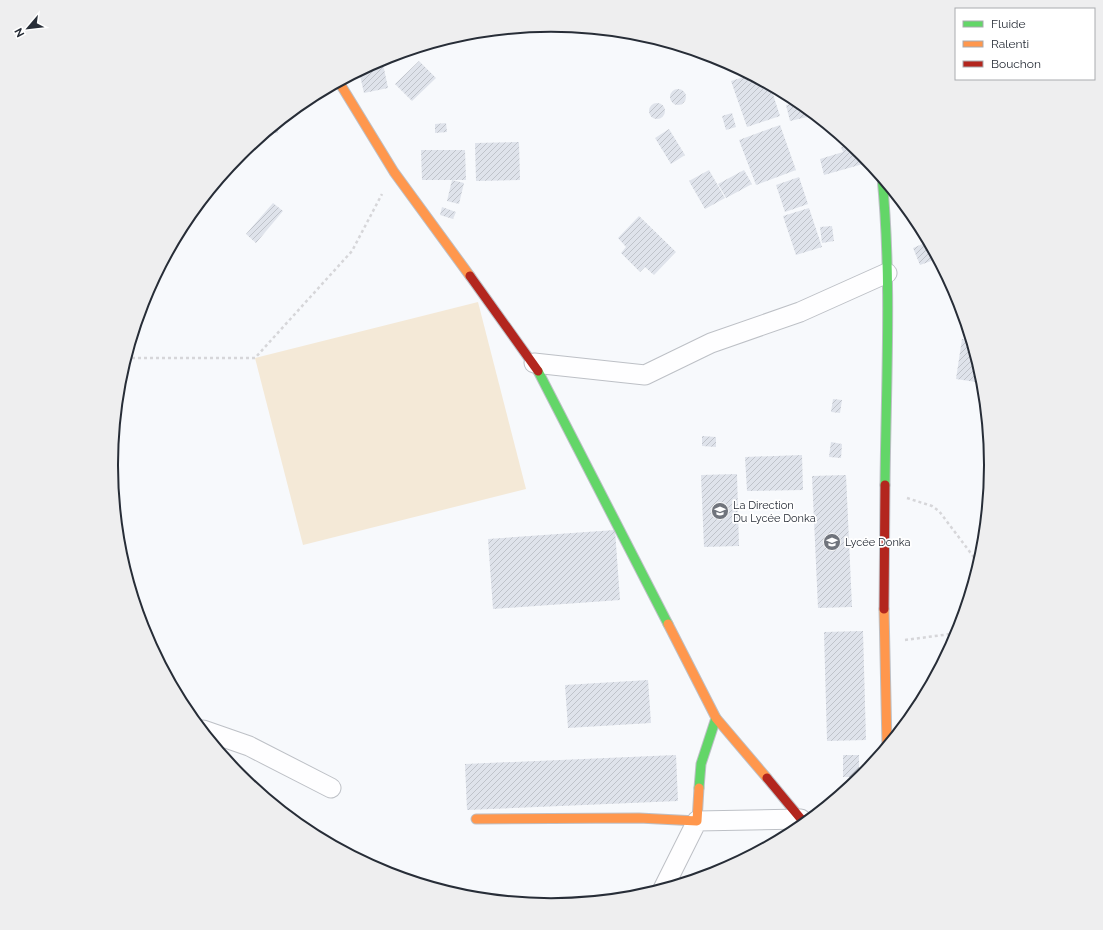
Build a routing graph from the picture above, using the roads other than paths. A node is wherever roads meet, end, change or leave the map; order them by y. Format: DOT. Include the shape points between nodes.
graph roads {
  1 [pos="342,86"];
  2 [pos="883,187"];
  3 [pos="887,273"];
  4 [pos="534,363"];
  5 [pos="716,718"];
  6 [pos="211,733"];
  7 [pos="887,739"];
  8 [pos="331,788"];
  9 [pos="803,817"];
  10 [pos="476,819"];
  11 [pos="799,820"];
  12 [pos="697,821"];
  13 [pos="666,882"];
  1 -- 4 [label="street" via="394,172"];
  2 -- 3 [label="street"];
  3 -- 4 [label="street" via="800,312 711,343 645,375"];
  3 -- 7 [label="street" via="884,642"];
  4 -- 5 [label="street"];
  5 -- 9 [label="street"];
  5 -- 12 [label="street" via="701,764"];
  6 -- 8 [label="street" via="249,746"];
  10 -- 12 [label="street" via="639,818"];
  11 -- 12 [label="street"];
  12 -- 13 [label="street"];
}
